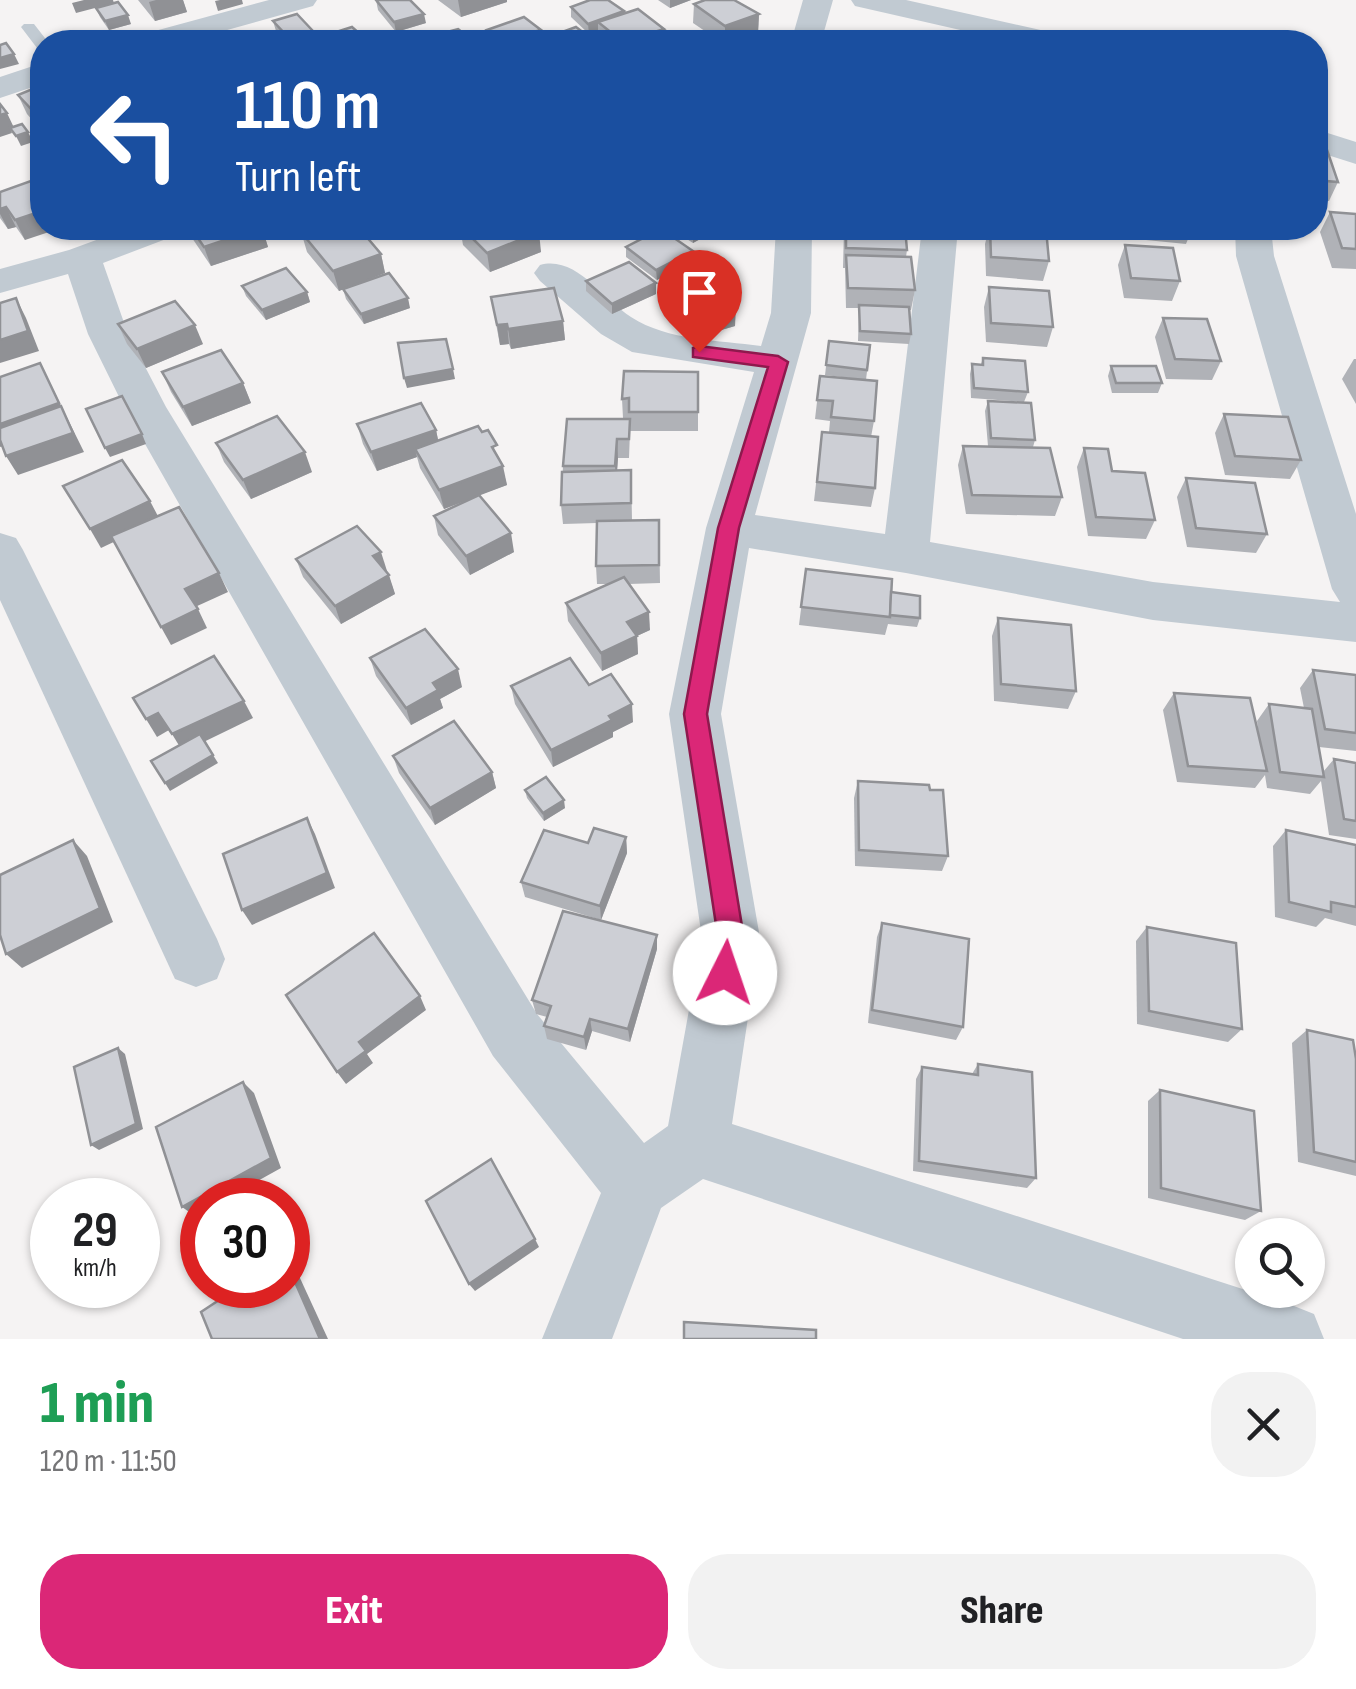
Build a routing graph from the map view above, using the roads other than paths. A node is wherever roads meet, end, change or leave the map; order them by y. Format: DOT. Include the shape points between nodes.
graph roads {
  1 [pos="301,0"];
  2 [pos="818,0"];
  3 [pos="866,0"];
  4 [pos="29,27"];
  5 [pos="31,30"];
  6 [pos="194,30"];
  7 [pos="809,30"];
  8 [pos="957,30"];
  9 [pos="30,78"];
  10 [pos="0,88"];
  11 [pos="1328,144"];
  12 [pos="1356,154"];
  13 [pos="129,240"];
  14 [pos="794,240"];
  15 [pos="939,240"];
  16 [pos="1254,240"];
  17 [pos="82,258"];
  18 [pos="553,273"];
  19 [pos="0,281"];
  20 [pos="778,362"];
  21 [pos="729,528"];
  22 [pos="0,550"];
  23 [pos="906,555"];
  24 [pos="1356,590"];
  25 [pos="1356,623"];
  26 [pos="196,959"];
  27 [pos="697,1145"];
  28 [pos="638,1186"];
  29 [pos="576,1339"];
  30 [pos="1290,1339"];
  1 -- 6 [label="street"];
  2 -- 7 [label="street"];
  3 -- 8 [label="street"];
  4 -- 5 [label="lane"];
  9 -- 10 [label="street"];
  11 -- 12 [label="street"];
  13 -- 17 [label="street"];
  14 -- 20 [label="street" via="791,313"];
  15 -- 23 [label="street"];
  16 -- 24 [label="street"];
  17 -- 19 [label="street"];
  17 -- 28 [label="street" via="108,334 145,407 515,1035"];
  18 -- 20 [label="street" via="646,343"];
  20 -- 21 [label="street"];
  21 -- 23 [label="street"];
  21 -- 27 [label="street" via="696,714 731,938"];
  22 -- 26 [label="street"];
  23 -- 25 [label="street" via="1153,600"];
  27 -- 28 [label="street"];
  27 -- 30 [label="street"];
  28 -- 29 [label="street"];
}
